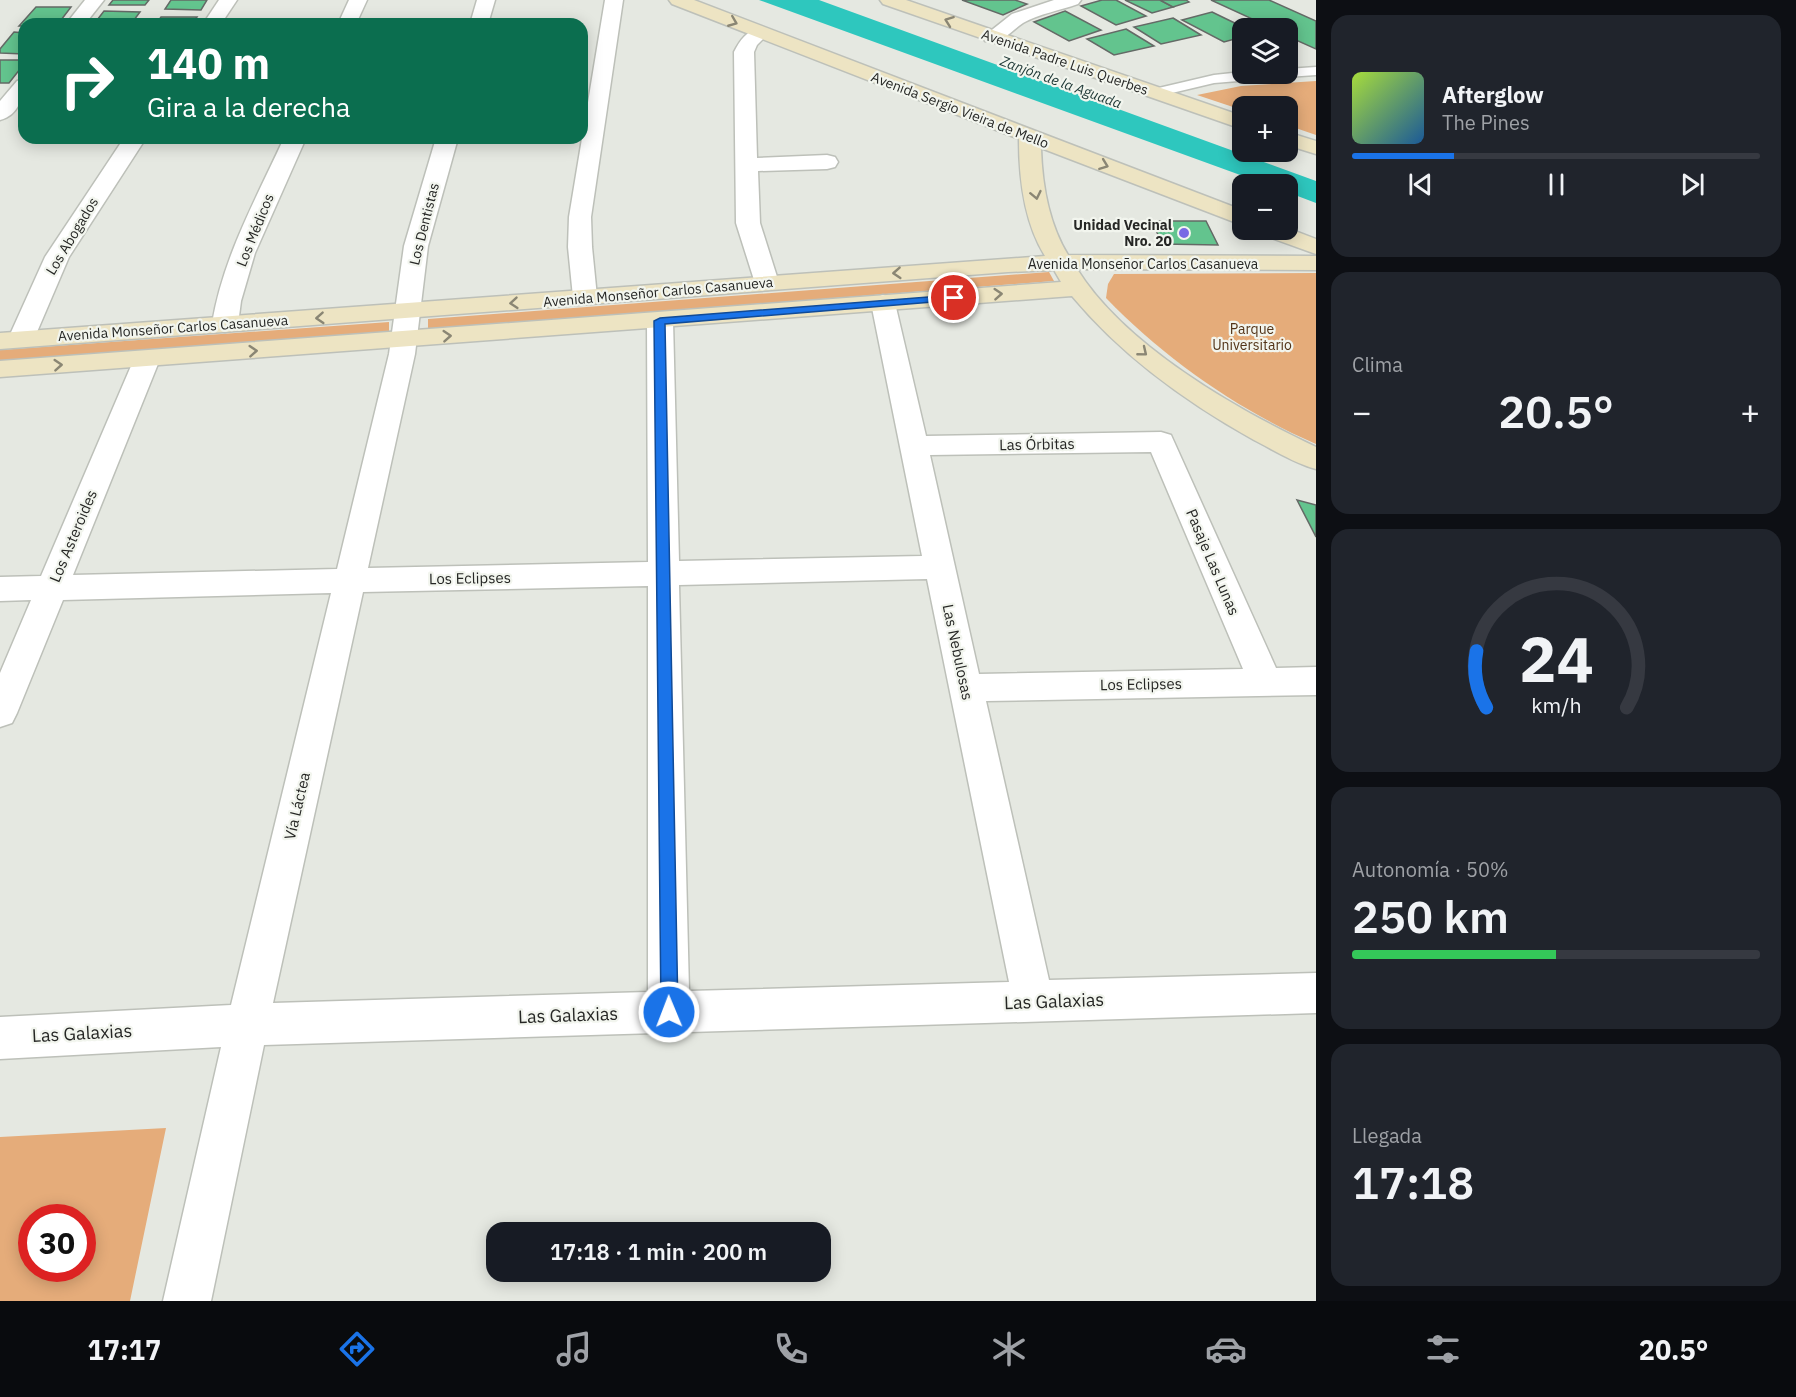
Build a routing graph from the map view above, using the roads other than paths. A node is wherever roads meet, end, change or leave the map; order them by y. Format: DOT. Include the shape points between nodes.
graph roads {
  1 [pos="96,0"];
  2 [pos="228,0"];
  3 [pos="358,0"];
  4 [pos="486,0"];
  5 [pos="614,0"];
  6 [pos="678,0"];
  7 [pos="889,0"];
  8 [pos="1072,0"];
  9 [pos="80,18"];
  10 [pos="216,18"];
  11 [pos="350,18"];
  12 [pos="481,18"];
  13 [pos="760,33"];
  14 [pos="992,37"];
  15 [pos="1316,71"];
  16 [pos="1298,72"];
  17 [pos="1232,78"];
  18 [pos="18,93"];
  19 [pos="1155,93"];
  20 [pos="0,114"];
  21 [pos="1232,120"];
  22 [pos="1030,137"];
  23 [pos="1298,142"];
  24 [pos="131,144"];
  25 [pos="292,144"];
  26 [pos="445,144"];
  27 [pos="1316,148"];
  28 [pos="827,162"];
  29 [pos="746,165"];
  30 [pos="1232,214"];
  31 [pos="1297,240"];
  32 [pos="1316,247"];
  33 [pos="1060,263"];
  34 [pos="1316,263"];
  35 [pos="767,283"];
  36 [pos="1078,288"];
  37 [pos="585,297"];
  38 [pos="883,303"];
  39 [pos="660,321"];
  40 [pos="225,324"];
  41 [pos="406,325"];
  42 [pos="10,340"];
  43 [pos="147,359"];
  44 [pos="0,369"];
  45 [pos="1161,442"];
  46 [pos="913,446"];
  47 [pos="1316,459"];
  48 [pos="939,567"];
  49 [pos="663,575"];
  50 [pos="349,580"];
  51 [pos="52,587"];
  52 [pos="0,589"];
  53 [pos="1316,681"];
  54 [pos="1265,682"];
  55 [pos="965,688"];
  56 [pos="0,713"];
  57 [pos="1316,993"];
  58 [pos="1033,1001"];
  59 [pos="669,1012"];
  60 [pos="247,1024"];
  61 [pos="0,1038"];
  62 [pos="187,1301"];
  1 -- 9 [label="street"];
  2 -- 10 [label="street"];
  3 -- 11 [label="street"];
  4 -- 12 [label="street"];
  5 -- 37 [label="street" via="580,218"];
  6 -- 13 [label="main road, Avenida Sergio Vieira de Mello, one-way"];
  14 -- 7 [label="main road, Avenida Padre Luis Querbes, one-way"];
  8 -- 14 [label="street" via="1019,18"];
  13 -- 22 [label="main road, Avenida Sergio Vieira de Mello"];
  13 -- 29 [label="street" via="744,52"];
  14 -- 19 [label="main road, Avenida Padre Luis Querbes"];
  15 -- 16 [label="lane"];
  17 -- 19 [label="lane"];
  18 -- 20 [label="street"];
  19 -- 21 [label="main road, Avenida Padre Luis Querbes"];
  22 -- 30 [label="main road, Avenida Sergio Vieira de Mello, one-way"];
  22 -- 33 [label="main road, one-way" via="1035,196"];
  23 -- 27 [label="main road"];
  24 -- 42 [label="street, Los Abogados" via="57,256"];
  25 -- 40 [label="street, Los Médicos" via="254,225 226,303"];
  26 -- 41 [label="street, Los Dentistas" via="416,246"];
  28 -- 29 [label="street"];
  29 -- 35 [label="street" via="748,223"];
  31 -- 32 [label="main road"];
  33 -- 34 [label="main road, Avenida Monseñor Carlos Casanueva"];
  33 -- 35 [label="main road, Avenida Monseñor Carlos Casanueva, one-way"];
  33 -- 36 [label="main road"];
  35 -- 37 [label="main road, Avenida Monseñor Carlos Casanueva"];
  38 -- 36 [label="main road, Avenida Monseñor Carlos Casanueva, one-way"];
  36 -- 47 [label="main road, one-way" via="1103,316 1166,371 1247,424"];
  37 -- 41 [label="main road, Avenida Monseñor Carlos Casanueva, one-way"];
  38 -- 39 [label="main road, Avenida Monseñor Carlos Casanueva"];
  38 -- 46 [label="street, Las Nebulosas"];
  41 -- 39 [label="main road, Avenida Monseñor Carlos Casanueva, one-way"];
  39 -- 49 [label="street"];
  41 -- 40 [label="main road, Avenida Monseñor Carlos Casanueva, one-way"];
  40 -- 42 [label="main road, Avenida Monseñor Carlos Casanueva"];
  43 -- 41 [label="main road, Avenida Monseñor Carlos Casanueva, one-way"];
  41 -- 50 [label="street, Vía Láctea"];
  44 -- 43 [label="main road, Avenida Monseñor Carlos Casanueva, one-way"];
  43 -- 51 [label="street, Los Asteroides"];
  45 -- 46 [label="street, Las Órbitas"];
  45 -- 54 [label="street, Pasaje Las Lunas"];
  46 -- 48 [label="street, Las Nebulosas"];
  48 -- 49 [label="street, Los Eclipses"];
  48 -- 55 [label="street, Las Nebulosas"];
  49 -- 50 [label="street, Los Eclipses"];
  49 -- 59 [label="street"];
  50 -- 51 [label="street, Los Eclipses"];
  50 -- 60 [label="street, Vía Láctea"];
  51 -- 52 [label="street, Los Eclipses"];
  51 -- 56 [label="street, Los Asteroides"];
  53 -- 54 [label="street, Los Eclipses"];
  54 -- 55 [label="street, Los Eclipses"];
  55 -- 58 [label="street, Las Nebulosas"];
  57 -- 58 [label="street, Las Galaxias"];
  58 -- 59 [label="street, Las Galaxias"];
  59 -- 60 [label="street, Las Galaxias"];
  60 -- 61 [label="street, Las Galaxias"];
  60 -- 62 [label="street, Vía Láctea"];
}
